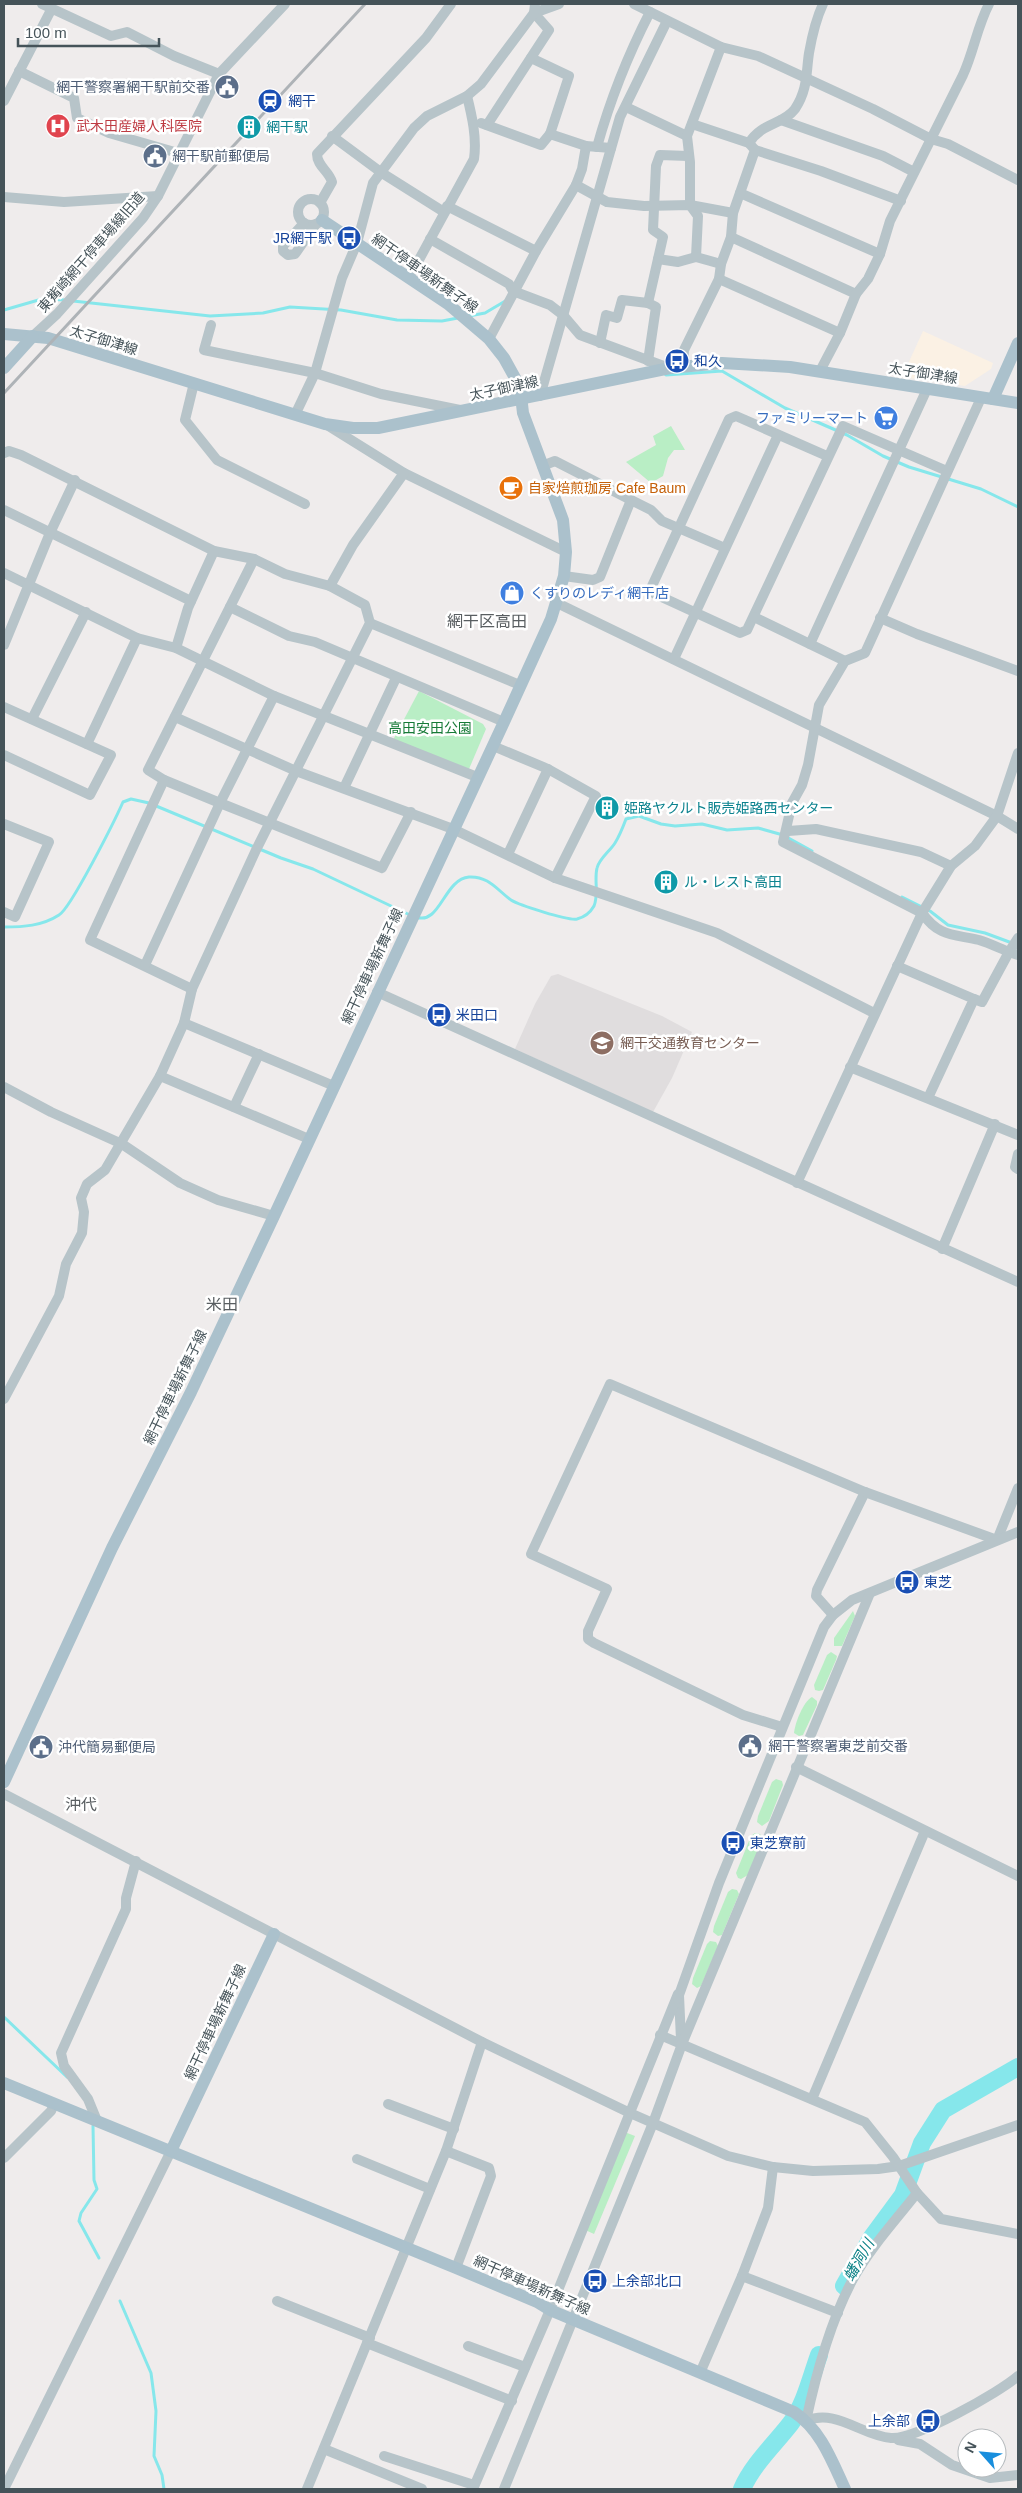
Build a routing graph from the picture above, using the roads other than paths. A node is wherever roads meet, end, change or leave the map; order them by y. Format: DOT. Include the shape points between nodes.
graph roads {
  1 [pos="42,4"];
  2 [pos="283,4"];
  3 [pos="451,4"];
  4 [pos="559,4"];
  5 [pos="634,4"];
  6 [pos="823,4"];
  7 [pos="989,4"];
  8 [pos="535,8"];
  9 [pos="51,10"];
  10 [pos="650,12"];
  11 [pos="667,21"];
  12 [pos="721,47"];
  13 [pos="531,58"];
  14 [pos="19,71"];
  15 [pos="219,74"];
  16 [pos="808,79"];
  17 [pos="467,96"];
  18 [pos="4,101"];
  19 [pos="626,106"];
  20 [pos="473,120"];
  21 [pos="781,120"];
  22 [pos="692,124"];
  23 [pos="487,125"];
  24 [pos="550,134"];
  25 [pos="332,136"];
  26 [pos="687,136"];
  27 [pos="931,139"];
  28 [pos="591,146"];
  29 [pos="752,146"];
  30 [pos="611,148"];
  31 [pos="178,153"];
  32 [pos="688,156"];
  33 [pos="914,172"];
  34 [pos="382,173"];
  35 [pos="1018,180"];
  36 [pos="576,186"];
  37 [pos="740,193"];
  38 [pos="4,196"];
  39 [pos="158,196"];
  40 [pos="597,196"];
  41 [pos="901,201"];
  42 [pos="320,203"];
  43 [pos="690,205"];
  44 [pos="653,206"];
  45 [pos="445,209"];
  46 [pos="733,213"];
  47 [pos="319,222"];
  48 [pos="304,223"];
  49 [pos="731,237"];
  50 [pos="430,239"];
  51 [pos="357,243"];
  52 [pos="536,251"];
  53 [pos="880,254"];
  54 [pos="696,257"];
  55 [pos="658,259"];
  56 [pos="721,264"];
  57 [pos="409,278"];
  58 [pos="719,279"];
  59 [pos="856,294"];
  60 [pos="510,296"];
  61 [pos="648,303"];
  62 [pos="562,320"];
  63 [pos="212,325"];
  64 [pos="840,333"];
  65 [pos="4,334"];
  66 [pos="32,336"];
  67 [pos="490,339"];
  68 [pos="600,343"];
  69 [pos="1018,343"];
  70 [pos="648,361"];
  71 [pos="4,368"];
  72 [pos="676,368"];
  73 [pos="820,371"];
  74 [pos="315,373"];
  75 [pos="194,383"];
  76 [pos="927,389"];
  77 [pos="540,396"];
  78 [pos="987,398"];
  79 [pos="521,400"];
  80 [pos="1018,403"];
  81 [pos="466,411"];
  82 [pos="295,415"];
  83 [pos="325,424"];
  84 [pos="778,435"];
  85 [pos="900,451"];
  86 [pos="4,453"];
  87 [pos="827,456"];
  88 [pos="542,466"];
  89 [pos="947,471"];
  90 [pos="404,473"];
  91 [pos="75,480"];
  92 [pos="631,500"];
  93 [pos="305,504"];
  94 [pos="4,510"];
  95 [pos="680,527"];
  96 [pos="50,533"];
  97 [pos="725,548"];
  98 [pos="214,551"];
  99 [pos="566,552"];
  100 [pos="254,559"];
  101 [pos="4,573"];
  102 [pos="564,576"];
  103 [pos="30,584"];
  104 [pos="330,586"];
  105 [pos="191,601"];
  106 [pos="557,603"];
  107 [pos="230,607"];
  108 [pos="86,612"];
  109 [pos="696,612"];
  110 [pos="754,617"];
  111 [pos="880,618"];
  112 [pos="370,622"];
  113 [pos="137,638"];
  114 [pos="810,644"];
  115 [pos="4,646"];
  116 [pos="176,648"];
  117 [pos="351,658"];
  118 [pos="674,660"];
  119 [pos="845,661"];
  120 [pos="202,662"];
  121 [pos="1018,671"];
  122 [pos="396,678"];
  123 [pos="520,685"];
  124 [pos="274,696"];
  125 [pos="4,707"];
  126 [pos="323,716"];
  127 [pos="175,717"];
  128 [pos="32,720"];
  129 [pos="504,722"];
  130 [pos="816,729"];
  131 [pos="369,735"];
  132 [pos="87,744"];
  133 [pos="492,746"];
  134 [pos="248,750"];
  135 [pos="1018,752"];
  136 [pos="4,755"];
  137 [pos="548,769"];
  138 [pos="296,771"];
  139 [pos="477,778"];
  140 [pos="164,780"];
  141 [pos="344,788"];
  142 [pos="220,803"];
  143 [pos="411,812"];
  144 [pos="997,816"];
  145 [pos="269,821"];
  146 [pos="4,824"];
  147 [pos="453,829"];
  148 [pos="1018,829"];
  149 [pos="786,835"];
  150 [pos="508,854"];
  151 [pos="951,866"];
  152 [pos="555,878"];
  153 [pos="4,912"];
  154 [pos="922,913"];
  155 [pos="1018,938"];
  156 [pos="1013,952"];
  157 [pos="145,965"];
  158 [pos="897,966"];
  159 [pos="192,989"];
  160 [pos="377,992"];
  161 [pos="974,999"];
  162 [pos="874,1013"];
  163 [pos="184,1023"];
  164 [pos="259,1054"];
  165 [pos="850,1067"];
  166 [pos="160,1076"];
  167 [pos="334,1086"];
  168 [pos="4,1087"];
  169 [pos="928,1098"];
  170 [pos="234,1107"];
  171 [pos="995,1124"];
  172 [pos="1018,1135"];
  173 [pos="309,1139"];
  174 [pos="122,1144"];
  175 [pos="1018,1154"];
  176 [pos="1018,1169"];
  177 [pos="797,1183"];
  178 [pos="274,1216"];
  179 [pos="942,1249"];
  180 [pos="1018,1282"];
  181 [pos="4,1399"];
  182 [pos="1018,1488"];
  183 [pos="865,1492"];
  184 [pos="1018,1532"];
  185 [pos="997,1540"];
  186 [pos="870,1593"];
  187 [pos="833,1615"];
  188 [pos="782,1727"];
  189 [pos="796,1767"];
  190 [pos="4,1782"];
  191 [pos="4,1794"];
  192 [pos="925,1831"];
  193 [pos="136,1861"];
  194 [pos="1018,1876"];
  195 [pos="274,1934"];
  196 [pos="688,1970"];
  197 [pos="660,2035"];
  198 [pos="482,2042"];
  199 [pos="682,2044"];
  200 [pos="4,2083"];
  201 [pos="812,2099"];
  202 [pos="54,2104"];
  203 [pos="388,2104"];
  204 [pos="630,2113"];
  205 [pos="97,2122"];
  206 [pos="653,2123"];
  207 [pos="1018,2125"];
  208 [pos="454,2129"];
  209 [pos="171,2151"];
  210 [pos="446,2151"];
  211 [pos="4,2158"];
  212 [pos="357,2159"];
  213 [pos="899,2166"];
  214 [pos="773,2167"];
  215 [pos="430,2189"];
  216 [pos="917,2193"];
  217 [pos="1018,2234"];
  218 [pos="406,2247"];
  219 [pos="456,2268"];
  220 [pos="742,2276"];
  221 [pos="278,2301"];
  222 [pos="550,2310"];
  223 [pos="838,2313"];
  224 [pos="574,2320"];
  225 [pos="369,2340"];
  226 [pos="468,2346"];
  227 [pos="525,2367"];
  228 [pos="700,2373"];
  229 [pos="1018,2376"];
  230 [pos="512,2401"];
  231 [pos="800,2417"];
  232 [pos="892,2438"];
  233 [pos="324,2449"];
  234 [pos="384,2456"];
  235 [pos="1018,2475"];
  236 [pos="473,2487"];
  237 [pos="4,2489"];
  238 [pos="308,2489"];
  239 [pos="419,2489"];
  240 [pos="504,2489"];
  241 [pos="845,2489"];
  1 -- 9 [label="street"];
  2 -- 15 [label="street, 東觜崎網干停車場線旧道"];
  3 -- 25 [label="street" via="426,38"];
  4 -- 8 [label="street"];
  5 -- 10 [label="street"];
  6 -- 16 [label="street" via="809,54"];
  7 -- 27 [label="street" via="979,22 969,61"];
  8 -- 13 [label="street" via="549,30"];
  8 -- 17 [label="street" via="496,67"];
  9 -- 14 [label="street"];
  9 -- 15 [label="street" via="111,36 126,32"];
  10 -- 11 [label="street"];
  10 -- 28 [label="street"];
  11 -- 12 [label="street"];
  11 -- 19 [label="street"];
  12 -- 16 [label="street" via="758,56"];
  12 -- 22 [label="street"];
  13 -- 23 [label="street"];
  13 -- 24 [label="street" via="569,76"];
  14 -- 18 [label="street"];
  14 -- 31 [label="street" via="74,98 78,118 110,133"];
  15 -- 31 [label="street, 東觜崎網干停車場線旧道"];
  16 -- 21 [label="street" via="794,109"];
  16 -- 27 [label="street"];
  17 -- 20 [label="street"];
  17 -- 34 [label="street" via="426,116"];
  19 -- 26 [label="street"];
  19 -- 30 [label="street"];
  20 -- 23 [label="street"];
  20 -- 45 [label="street" via="474,159"];
  21 -- 29 [label="street" via="756,132"];
  21 -- 33 [label="street" via="884,156"];
  22 -- 26 [label="street"];
  22 -- 29 [label="street"];
  23 -- 24 [label="street" via="540,145"];
  24 -- 28 [label="street"];
  25 -- 34 [label="street"];
  25 -- 42 [label="street" via="317,154 319,164 332,182"];
  26 -- 32 [label="street"];
  27 -- 33 [label="street"];
  27 -- 35 [label="street" via="948,144"];
  28 -- 30 [label="street"];
  28 -- 36 [label="street"];
  29 -- 37 [label="street"];
  29 -- 41 [label="street"];
  30 -- 40 [label="street"];
  31 -- 39 [label="street, 東觜崎網干停車場線旧道"];
  32 -- 43 [label="street"];
  32 -- 44 [label="street" via="660,155"];
  33 -- 41 [label="street"];
  34 -- 45 [label="street"];
  34 -- 51 [label="street" via="370,191"];
  36 -- 40 [label="street"];
  36 -- 52 [label="street"];
  37 -- 46 [label="street"];
  37 -- 53 [label="street"];
  38 -- 39 [label="street" via="64,202"];
  39 -- 66 [label="street, 東觜崎網干停車場線旧道" via="136,226 57,314"];
  40 -- 44 [label="street" via="607,202"];
  40 -- 62 [label="street"];
  41 -- 53 [label="street" via="890,221"];
  42 -- 47 [label="street" via="324,213"];
  42 -- 48 [label="street" via="312,199 301,204 298,212"];
  43 -- 44 [label="street"];
  43 -- 46 [label="street"];
  43 -- 54 [label="street" via="698,216"];
  44 -- 55 [label="street" via="653,230 663,237"];
  45 -- 50 [label="street"];
  45 -- 52 [label="street"];
  46 -- 49 [label="street"];
  47 -- 48 [label="street"];
  47 -- 48 [label="street" via="295,254 288,255 283,251 284,244"];
  47 -- 51 [label="main road, 網干停車場新舞子線"];
  49 -- 56 [label="street"];
  49 -- 59 [label="street"];
  50 -- 57 [label="street"];
  50 -- 60 [label="street" via="509,284"];
  51 -- 57 [label="main road, 網干停車場新舞子線"];
  51 -- 74 [label="street" via="342,278"];
  52 -- 60 [label="street"];
  53 -- 59 [label="street" via="868,279"];
  54 -- 55 [label="street" via="678,262"];
  54 -- 56 [label="street"];
  55 -- 61 [label="street"];
  56 -- 58 [label="street"];
  57 -- 67 [label="main road, 網干停車場新舞子線" via="448,304"];
  58 -- 64 [label="street"];
  58 -- 72 [label="street"];
  59 -- 64 [label="street"];
  60 -- 62 [label="street" via="550,305"];
  60 -- 67 [label="street"];
  61 -- 68 [label="street" via="622,300 617,318 606,315"];
  61 -- 70 [label="street" via="656,306"];
  62 -- 68 [label="street" via="580,335"];
  62 -- 77 [label="street"];
  63 -- 74 [label="street" via="204,350"];
  64 -- 73 [label="street"];
  65 -- 66 [label="main road, 太子御津線"];
  66 -- 71 [label="main road"];
  66 -- 75 [label="main road, 太子御津線"];
  67 -- 79 [label="main road, 網干停車場新舞子線" via="515,377"];
  68 -- 70 [label="street"];
  69 -- 78 [label="main road"];
  70 -- 72 [label="street"];
  72 -- 73 [label="main road, 太子御津線" via="722,363"];
  72 -- 77 [label="main road, 太子御津線"];
  73 -- 76 [label="main road, 太子御津線"];
  74 -- 81 [label="street" via="381,394"];
  74 -- 82 [label="street"];
  75 -- 82 [label="main road, 太子御津線"];
  75 -- 93 [label="street" via="185,420 217,460"];
  76 -- 78 [label="main road, 太子御津線"];
  76 -- 85 [label="street"];
  77 -- 79 [label="main road, 太子御津線"];
  78 -- 80 [label="main road, 太子御津線"];
  78 -- 89 [label="street"];
  79 -- 81 [label="main road, 太子御津線"];
  79 -- 88 [label="main road, 網干停車場新舞子線"];
  81 -- 83 [label="main road, 太子御津線" via="378,428"];
  82 -- 83 [label="main road, 太子御津線"];
  83 -- 90 [label="street"];
  84 -- 87 [label="street"];
  84 -- 95 [label="street" via="736,416 729,419"];
  84 -- 97 [label="street"];
  85 -- 87 [label="street" via="843,426"];
  85 -- 89 [label="street"];
  85 -- 114 [label="street"];
  86 -- 91 [label="street" via="9,451 21,455"];
  87 -- 110 [label="street"];
  88 -- 92 [label="street" via="555,461"];
  88 -- 99 [label="main road, 網干停車場新舞子線" via="563,520"];
  89 -- 111 [label="street"];
  90 -- 99 [label="street"];
  90 -- 104 [label="street" via="353,545"];
  91 -- 96 [label="street"];
  91 -- 98 [label="street"];
  92 -- 95 [label="street" via="651,510 662,522"];
  92 -- 102 [label="street" via="600,576 593,580"];
  94 -- 96 [label="street"];
  95 -- 97 [label="street"];
  95 -- 109 [label="street" via="652,586 655,594"];
  96 -- 103 [label="street"];
  96 -- 105 [label="street"];
  97 -- 109 [label="street"];
  98 -- 100 [label="street"];
  98 -- 105 [label="street"];
  99 -- 102 [label="main road, 網干停車場新舞子線"];
  100 -- 104 [label="street" via="285,574"];
  100 -- 107 [label="street"];
  101 -- 103 [label="street"];
  102 -- 106 [label="main road, 網干停車場新舞子線"];
  103 -- 108 [label="street"];
  103 -- 115 [label="street"];
  104 -- 112 [label="street" via="365,605"];
  105 -- 116 [label="street"];
  106 -- 118 [label="street"];
  106 -- 123 [label="main road, 網干停車場新舞子線"];
  107 -- 117 [label="street" via="289,636 316,642"];
  107 -- 120 [label="street"];
  108 -- 113 [label="street"];
  108 -- 128 [label="street"];
  109 -- 110 [label="street" via="740,633 747,630"];
  109 -- 118 [label="street"];
  110 -- 114 [label="street"];
  111 -- 119 [label="street" via="865,653"];
  111 -- 121 [label="street"];
  112 -- 117 [label="street"];
  112 -- 123 [label="street"];
  113 -- 116 [label="street"];
  113 -- 132 [label="street"];
  114 -- 119 [label="street"];
  116 -- 120 [label="street"];
  117 -- 122 [label="street"];
  117 -- 126 [label="street"];
  118 -- 130 [label="street"];
  119 -- 130 [label="street" via="819,705"];
  120 -- 124 [label="street"];
  120 -- 127 [label="street"];
  122 -- 129 [label="street"];
  122 -- 131 [label="street"];
  123 -- 129 [label="main road, 網干停車場新舞子線"];
  124 -- 126 [label="street"];
  124 -- 134 [label="street"];
  125 -- 128 [label="street"];
  126 -- 131 [label="street"];
  126 -- 138 [label="street"];
  127 -- 134 [label="street"];
  127 -- 140 [label="street" via="148,770"];
  128 -- 132 [label="street"];
  129 -- 133 [label="main road, 網干停車場新舞子線"];
  130 -- 144 [label="street"];
  130 -- 149 [label="street" via="802,785 792,803"];
  131 -- 139 [label="street"];
  131 -- 141 [label="street"];
  132 -- 136 [label="street" via="111,754 90,795"];
  133 -- 137 [label="street"];
  133 -- 139 [label="main road, 網干停車場新舞子線"];
  134 -- 138 [label="street"];
  134 -- 142 [label="street"];
  135 -- 144 [label="street"];
  137 -- 150 [label="street"];
  137 -- 152 [label="street" via="596,796"];
  138 -- 141 [label="street"];
  138 -- 145 [label="street"];
  139 -- 147 [label="main road, 網干停車場新舞子線"];
  140 -- 142 [label="street"];
  140 -- 157 [label="street" via="90,940"];
  141 -- 143 [label="street"];
  142 -- 145 [label="street"];
  142 -- 157 [label="street"];
  143 -- 145 [label="street" via="382,868"];
  143 -- 147 [label="street"];
  144 -- 148 [label="street"];
  144 -- 151 [label="street" via="975,846"];
  145 -- 159 [label="street"];
  146 -- 153 [label="street" via="50,842 15,917"];
  147 -- 150 [label="street"];
  147 -- 160 [label="main road, 網干停車場新舞子線"];
  149 -- 151 [label="street" via="816,829 921,852"];
  149 -- 154 [label="street" via="783,842"];
  150 -- 152 [label="street"];
  151 -- 154 [label="street"];
  152 -- 162 [label="street" via="717,933"];
  154 -- 156 [label="street" via="939,932 981,940"];
  154 -- 158 [label="street"];
  155 -- 156 [label="street"];
  156 -- 161 [label="street" via="982,1002"];
  157 -- 159 [label="street"];
  158 -- 161 [label="street"];
  158 -- 162 [label="street"];
  159 -- 163 [label="street"];
  160 -- 167 [label="main road, 網干停車場新舞子線"];
  160 -- 177 [label="street"];
  161 -- 169 [label="street"];
  162 -- 165 [label="street"];
  163 -- 164 [label="street"];
  163 -- 166 [label="street"];
  164 -- 167 [label="street"];
  164 -- 170 [label="street"];
  165 -- 169 [label="street"];
  165 -- 177 [label="street"];
  166 -- 170 [label="street"];
  166 -- 174 [label="street"];
  167 -- 173 [label="main road, 網干停車場新舞子線"];
  168 -- 174 [label="street"];
  169 -- 171 [label="street"];
  170 -- 173 [label="street"];
  171 -- 172 [label="street"];
  171 -- 179 [label="street"];
  173 -- 178 [label="main road, 網干停車場新舞子線"];
  174 -- 178 [label="street" via="180,1183 218,1200"];
  174 -- 181 [label="street" via="105,1170 87,1184 81,1198 84,1212 82,1233 66,1264 59,1296"];
  175 -- 176 [label="street" via="1015,1168"];
  177 -- 179 [label="street"];
  178 -- 190 [label="main road, 網干停車場新舞子線" via="191,1392 112,1548"];
  179 -- 180 [label="street"];
  182 -- 185 [label="street"];
  183 -- 185 [label="street"];
  183 -- 187 [label="street" via="817,1590 816,1596"];
  183 -- 188 [label="street" via="610,1384 530,1554 607,1589 588,1631 588,1639 742,1715"];
  184 -- 185 [label="street"];
  185 -- 186 [label="street"];
  186 -- 187 [label="street" via="852,1600"];
  186 -- 189 [label="street"];
  187 -- 188 [label="street" via="824,1627"];
  188 -- 196 [label="street"];
  189 -- 192 [label="street"];
  189 -- 199 [label="street"];
  191 -- 193 [label="street"];
  192 -- 194 [label="street"];
  192 -- 201 [label="street"];
  193 -- 195 [label="street"];
  193 -- 205 [label="street" via="126,1909 61,2053 64,2066 88,2099"];
  195 -- 198 [label="street"];
  195 -- 209 [label="main road, 網干停車場新舞子線"];
  196 -- 197 [label="street"];
  196 -- 199 [label="street" via="679,1995"];
  197 -- 199 [label="street"];
  197 -- 204 [label="street"];
  198 -- 204 [label="street"];
  198 -- 208 [label="street"];
  199 -- 201 [label="street"];
  199 -- 206 [label="street"];
  200 -- 202 [label="main road, 網干停車場新舞子線"];
  201 -- 213 [label="street" via="865,2122"];
  202 -- 205 [label="main road, 網干停車場新舞子線"];
  202 -- 211 [label="street" via="51,2111"];
  203 -- 208 [label="street"];
  204 -- 206 [label="street"];
  204 -- 222 [label="street"];
  205 -- 209 [label="main road, 網干停車場新舞子線"];
  206 -- 214 [label="street" via="710,2149"];
  206 -- 224 [label="street"];
  207 -- 213 [label="street"];
  208 -- 210 [label="street"];
  209 -- 218 [label="main road, 網干停車場新舞子線"];
  209 -- 237 [label="street"];
  210 -- 215 [label="street"];
  210 -- 219 [label="street" via="489,2168 491,2176"];
  212 -- 215 [label="street"];
  213 -- 214 [label="street" via="842,2172"];
  213 -- 216 [label="street"];
  214 -- 220 [label="street" via="768,2208"];
  215 -- 218 [label="street"];
  216 -- 217 [label="street" via="941,2219"];
  216 -- 223 [label="street" via="872,2249 853,2279"];
  218 -- 219 [label="main road, 網干停車場新舞子線"];
  218 -- 225 [label="street"];
  219 -- 222 [label="main road, 網干停車場新舞子線"];
  220 -- 223 [label="street"];
  220 -- 228 [label="street"];
  221 -- 225 [label="street"];
  222 -- 224 [label="main road, 網干停車場新舞子線"];
  222 -- 227 [label="street"];
  223 -- 231 [label="street" via="813,2391"];
  224 -- 228 [label="main road, 網干停車場新舞子線"];
  224 -- 240 [label="street"];
  225 -- 230 [label="street"];
  225 -- 233 [label="street"];
  226 -- 227 [label="street"];
  227 -- 230 [label="street"];
  228 -- 231 [label="main road, 網干停車場新舞子線"];
  229 -- 232 [label="street" via="995,2393 930,2425"];
  230 -- 236 [label="street"];
  231 -- 232 [label="street" via="824,2416"];
  231 -- 241 [label="main road, 網干停車場新舞子線" via="820,2438"];
  232 -- 235 [label="street" via="920,2444 952,2465 990,2478"];
  233 -- 238 [label="street"];
  233 -- 239 [label="street"];
  234 -- 236 [label="street"];
}
